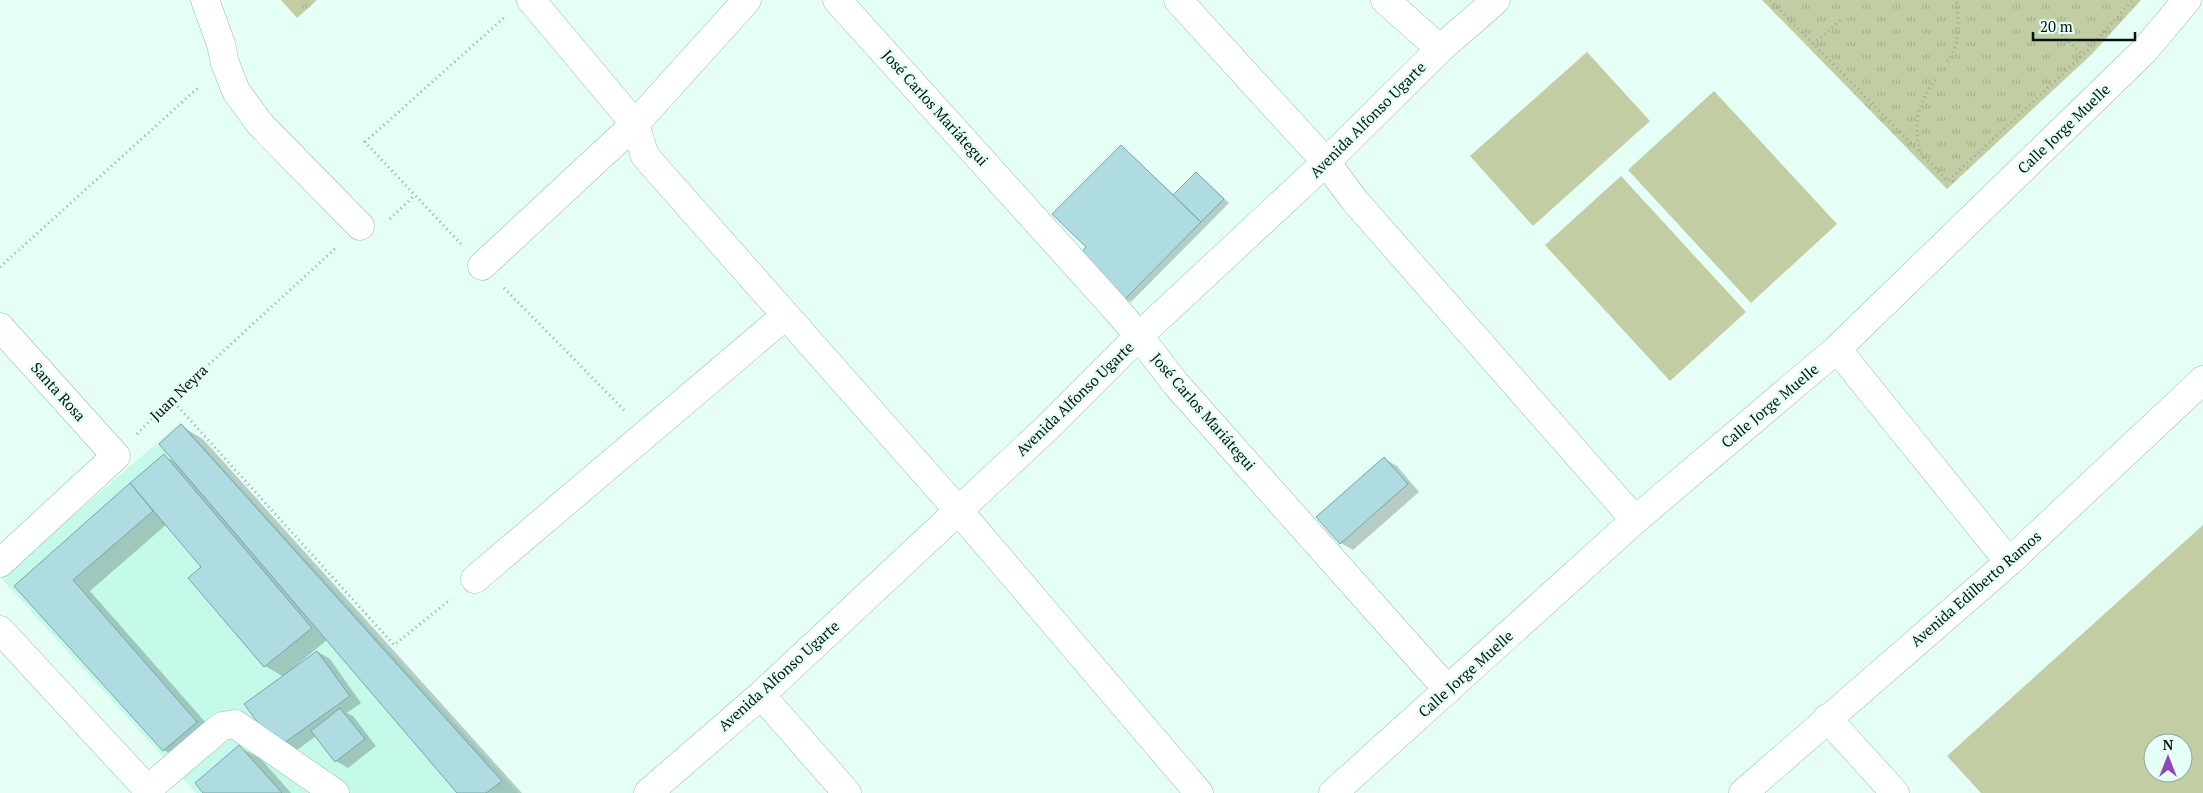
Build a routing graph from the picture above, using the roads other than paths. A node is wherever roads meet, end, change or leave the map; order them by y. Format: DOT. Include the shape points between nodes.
graph roads {
  1 [pos="205,0"];
  2 [pos="747,0"];
  3 [pos="837,0"];
  4 [pos="1178,0"];
  5 [pos="1386,0"];
  6 [pos="1496,0"];
  7 [pos="2187,0"];
  8 [pos="520,6"];
  9 [pos="1440,49"];
  10 [pos="635,124"];
  11 [pos="1326,162"];
  12 [pos="360,226"];
  13 [pos="482,266"];
  14 [pos="785,316"];
  15 [pos="0,327"];
  16 [pos="1139,336"];
  17 [pos="1837,350"];
  18 [pos="2203,380"];
  19 [pos="958,510"];
  20 [pos="1635,520"];
  21 [pos="2009,562"];
  22 [pos="0,563"];
  23 [pos="476,579"];
  24 [pos="0,630"];
  25 [pos="1448,690"];
  26 [pos="761,694"];
  27 [pos="1827,718"];
  28 [pos="149,791"];
  29 [pos="336,793"];
  30 [pos="648,793"];
  31 [pos="847,793"];
  32 [pos="1199,793"];
  33 [pos="1333,793"];
  34 [pos="1743,793"];
  35 [pos="1895,793"];
  1 -- 12 [label="street" via="236,91 260,124"];
  2 -- 10 [label="street"];
  3 -- 16 [label="street, José Carlos Mariátegui"];
  4 -- 11 [label="street"];
  5 -- 9 [label="street"];
  6 -- 9 [label="street, Avenida Alfonso Ugarte"];
  7 -- 17 [label="street, Calle Jorge Muelle" via="2144,51"];
  8 -- 10 [label="street"];
  9 -- 11 [label="street, Avenida Alfonso Ugarte"];
  10 -- 13 [label="street"];
  10 -- 14 [label="street" via="645,156"];
  11 -- 16 [label="street, Avenida Alfonso Ugarte"];
  11 -- 20 [label="street" via="1355,201"];
  14 -- 19 [label="street"];
  14 -- 23 [label="street"];
  15 -- 22 [label="street, Santa Rosa" via="116,456"];
  16 -- 19 [label="street, Avenida Alfonso Ugarte" via="1048,427"];
  16 -- 25 [label="street, José Carlos Mariátegui" via="1175,383"];
  17 -- 20 [label="street, Calle Jorge Muelle"];
  17 -- 21 [label="street"];
  18 -- 21 [label="street, Avenida Edilberto Ramos"];
  19 -- 26 [label="street, Avenida Alfonso Ugarte"];
  19 -- 32 [label="street"];
  20 -- 25 [label="street, Calle Jorge Muelle"];
  21 -- 27 [label="street, Avenida Edilberto Ramos"];
  24 -- 28 [label="street"];
  25 -- 33 [label="street, Calle Jorge Muelle"];
  26 -- 30 [label="street, Avenida Alfonso Ugarte"];
  26 -- 31 [label="street"];
  27 -- 34 [label="street, Avenida Edilberto Ramos"];
  27 -- 35 [label="street"];
  28 -- 29 [label="street" via="222,726 235,724"];
}
